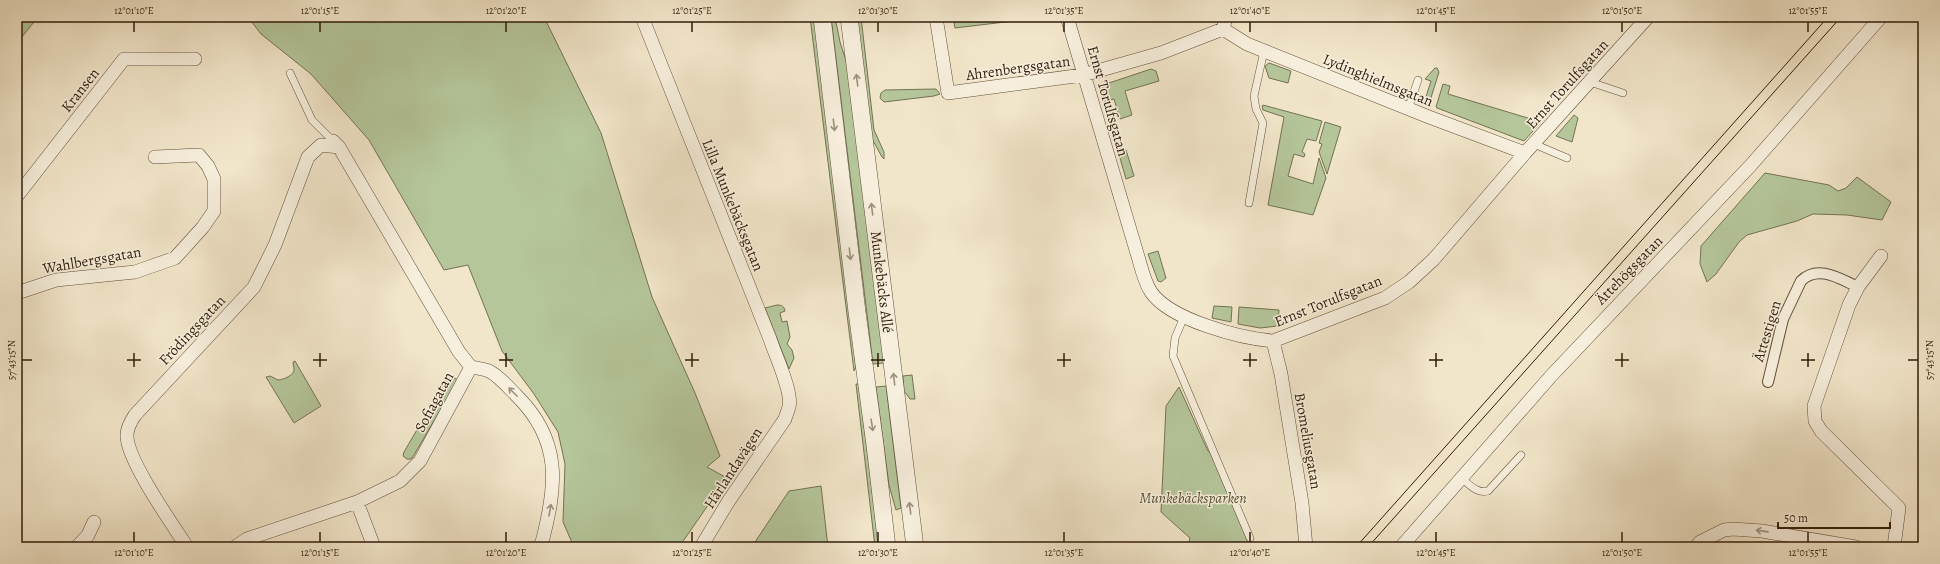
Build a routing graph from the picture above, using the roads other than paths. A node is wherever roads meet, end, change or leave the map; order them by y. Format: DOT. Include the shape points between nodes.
graph roads {
  1 [pos="642,17"];
  2 [pos="822,17"];
  3 [pos="849,17"];
  4 [pos="936,17"];
  5 [pos="1067,17"];
  6 [pos="1648,17"];
  7 [pos="1881,17"];
  8 [pos="1224,23"];
  9 [pos="1264,51"];
  10 [pos="195,59"];
  11 [pos="290,73"];
  12 [pos="1084,75"];
  13 [pos="1418,80"];
  14 [pos="1590,82"];
  15 [pos="1623,93"];
  16 [pos="1408,109"];
  17 [pos="336,144"];
  18 [pos="1530,148"];
  19 [pos="155,157"];
  20 [pos="1567,158"];
  21 [pos="17,196"];
  22 [pos="1249,203"];
  23 [pos="1881,256"];
  24 [pos="1858,287"];
  25 [pos="17,293"];
  26 [pos="1184,317"];
  27 [pos="1273,341"];
  28 [pos="471,367"];
  29 [pos="1768,382"];
  30 [pos="790,407"];
  31 [pos="1520,455"];
  32 [pos="1461,478"];
  33 [pos="357,502"];
  34 [pos="94,522"];
  35 [pos="1250,538"];
  36 [pos="77,547"];
  37 [pos="187,547"];
  38 [pos="235,547"];
  39 [pos="374,547"];
  40 [pos="539,547"];
  41 [pos="701,547"];
  42 [pos="887,547"];
  43 [pos="915,547"];
  44 [pos="1306,547"];
  45 [pos="1402,547"];
  46 [pos="1696,547"];
  47 [pos="1856,547"];
  48 [pos="1894,547"];
  1 -- 30 [label="street, Lilla Munkebäcksgatan" via="770,339 787,388"];
  2 -- 42 [label="street, Munkebäcks Allé, one-way"];
  43 -- 3 [label="street, Munkebäcks Allé, one-way"];
  4 -- 12 [label="street, Ahrenbergsgatan" via="948,93"];
  5 -- 12 [label="street, Ernst Torulfsgatan"];
  6 -- 14 [label="street, Ernst Torulfsgatan"];
  7 -- 32 [label="street, Ättehögsgatan" via="1751,165 1551,376"];
  8 -- 9 [label="street, Lydinghielmsgatan" via="1247,44"];
  8 -- 12 [label="street, Ahrenbergsgatan" via="1161,53"];
  9 -- 16 [label="street, Lydinghielmsgatan"];
  9 -- 22 [label="lane" via="1254,96 1256,109 1263,124"];
  10 -- 21 [label="street, Kransen" via="124,59"];
  11 -- 17 [label="lane" via="312,120"];
  12 -- 26 [label="street, Ernst Torulfsgatan" via="1145,280 1161,302"];
  13 -- 16 [label="lane"];
  14 -- 15 [label="lane"];
  14 -- 18 [label="street, Ernst Torulfsgatan"];
  16 -- 18 [label="street, Lydinghielmsgatan"];
  17 -- 28 [label="street, Sofiagatan" via="459,352"];
  17 -- 37 [label="street, Frödingsgatan" via="321,146 308,157 275,245 254,287 135,415 130,425 127,435 132,457"];
  18 -- 20 [label="lane"];
  18 -- 27 [label="street, Ernst Torulfsgatan" via="1434,259 1409,282 1385,298"];
  19 -- 25 [label="street, Wahlbergsgatan" via="199,155 214,179 214,211 175,258 135,272 56,280"];
  23 -- 24 [label="street"];
  24 -- 29 [label="street, Ättestigen" via="1825,273 1804,277 1783,319"];
  24 -- 48 [label="street" via="1817,394 1814,406 1815,421 1830,442 1899,508"];
  26 -- 27 [label="street, Ernst Torulfsgatan" via="1208,326"];
  26 -- 35 [label="lane" via="1175,338 1173,356"];
  27 -- 44 [label="street, Bromeliusgatan" via="1281,374 1302,503"];
  28 -- 33 [label="street, Sofiagatan" via="420,461 400,481"];
  40 -- 28 [label="street, one-way" via="551,508 553,462 543,429 526,405 502,382 489,371"];
  30 -- 41 [label="street, Härlandavägen" via="785,419 728,502"];
  31 -- 32 [label="lane" via="1488,491 1476,490"];
  32 -- 45 [label="street, Ättehögsgatan"];
  33 -- 38 [label="street, Sofiagatan" via="247,539"];
  33 -- 39 [label="street"];
  34 -- 36 [label="street" via="88,535"];
  47 -- 46 [label="street, one-way" via="1746,529 1724,530 1700,542"];
}
